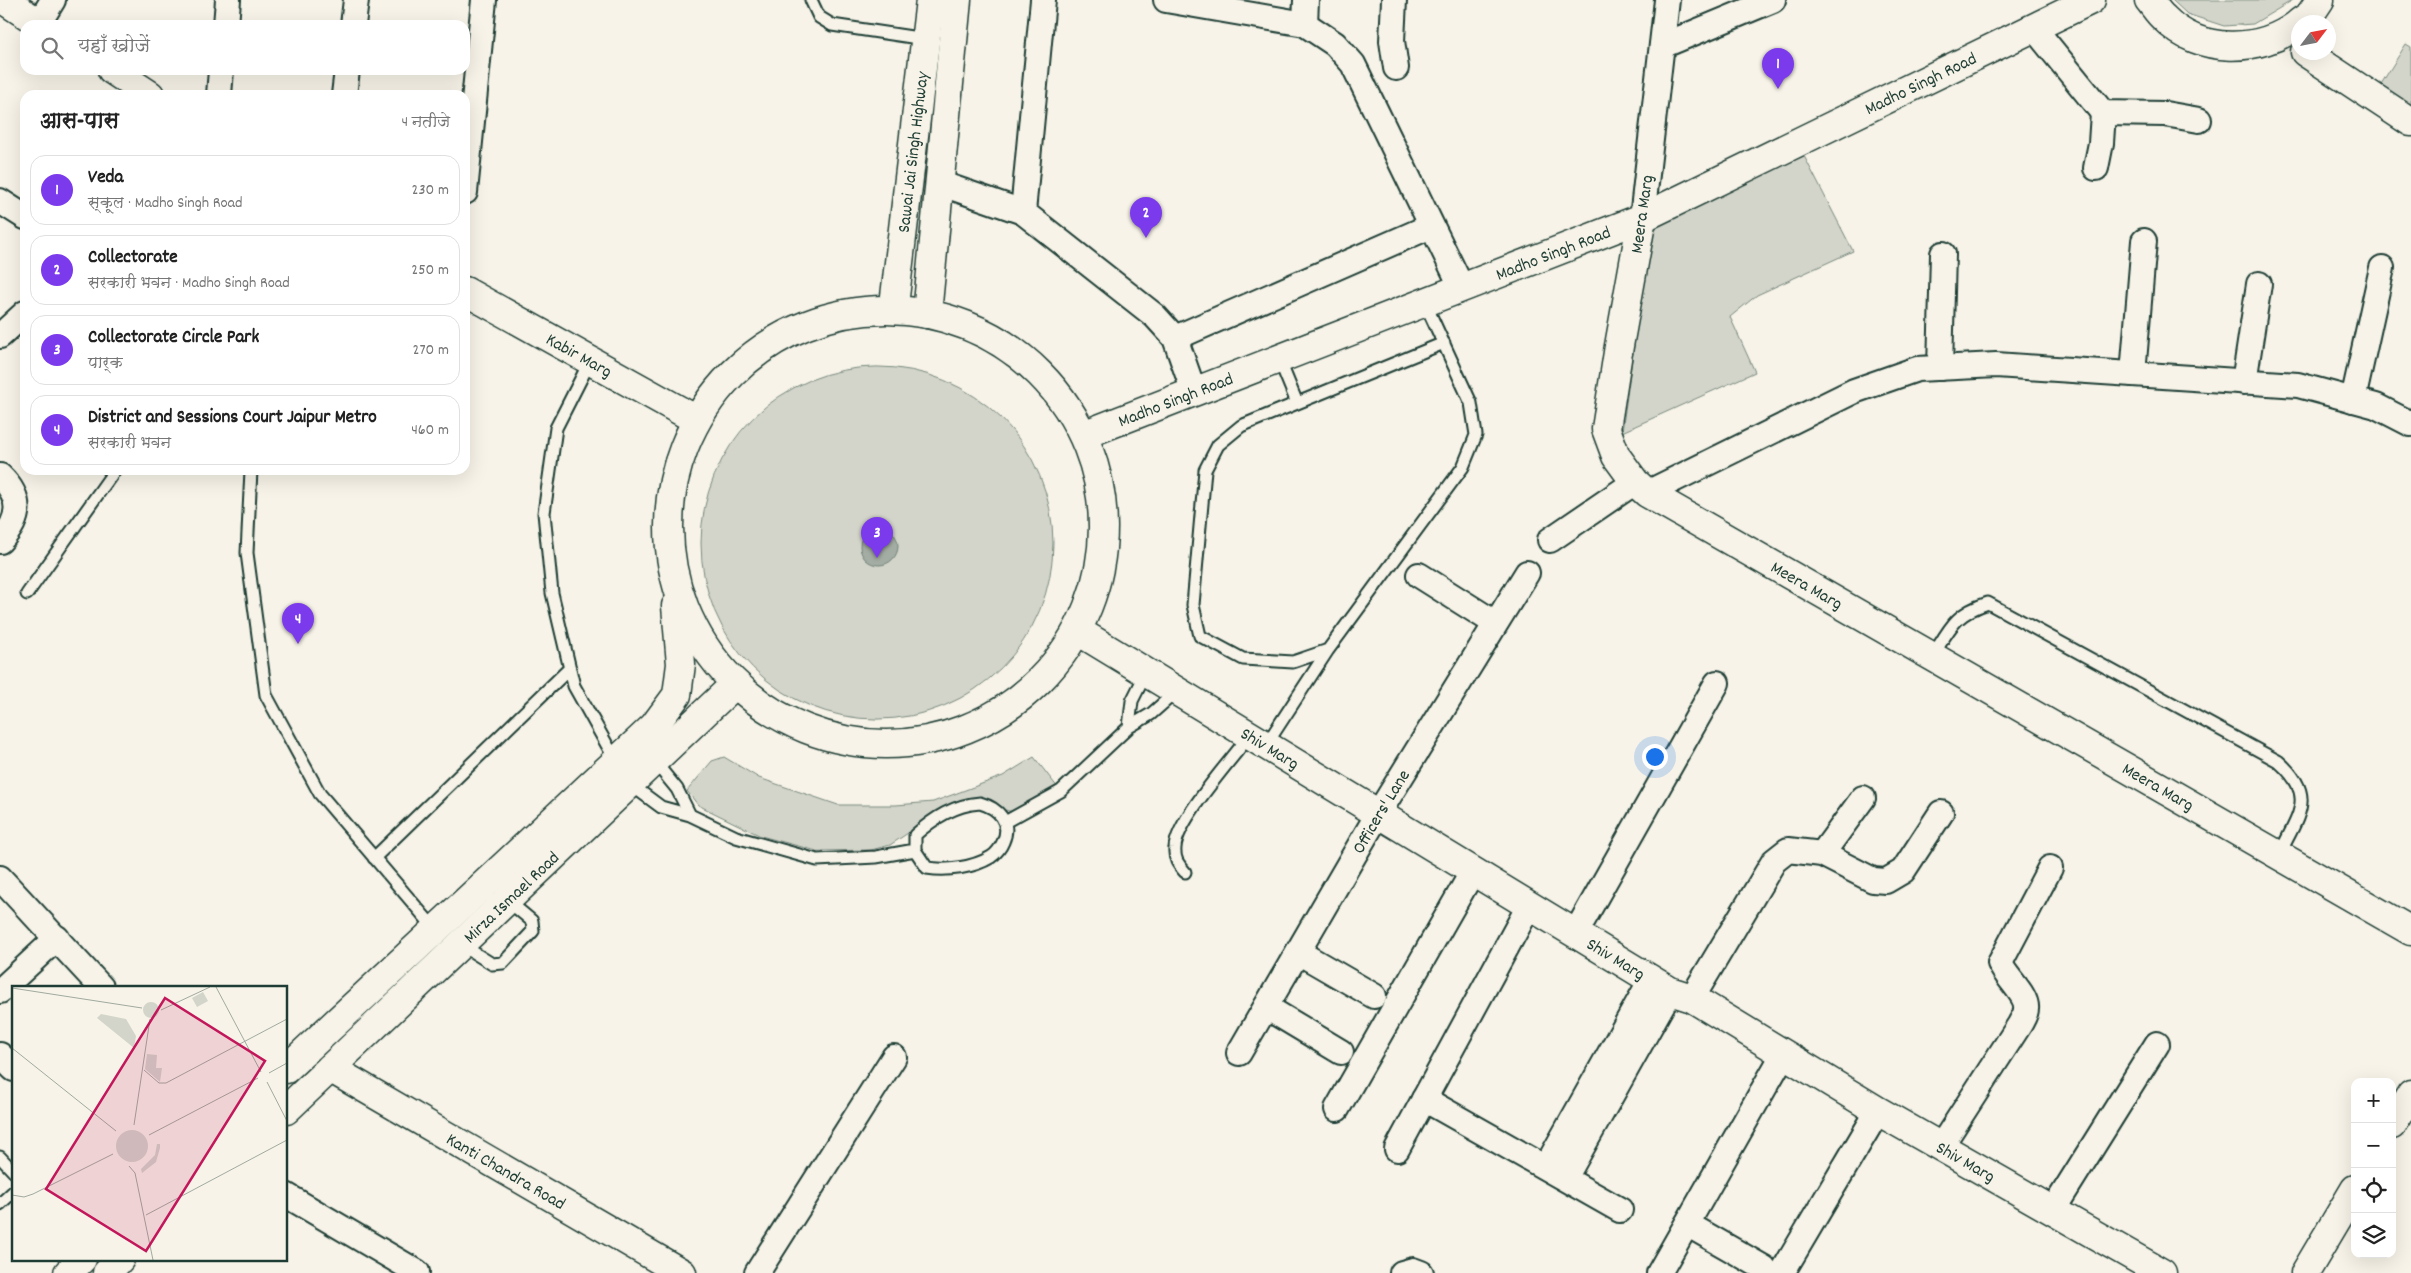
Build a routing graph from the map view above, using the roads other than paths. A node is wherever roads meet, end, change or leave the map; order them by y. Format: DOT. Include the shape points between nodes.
graph roads {
  1 [pos="4,0"];
  2 [pos="53,0"];
  3 [pos="228,0"];
  4 [pos="356,0"];
  5 [pos="484,0"];
  6 [pos="811,0"];
  7 [pos="930,0"];
  8 [pos="957,0"];
  9 [pos="1043,0"];
  10 [pos="1166,0"];
  11 [pos="1306,0"];
  12 [pos="1394,0"];
  13 [pos="1667,0"];
  14 [pos="1773,0"];
  15 [pos="2091,0"];
  16 [pos="2149,0"];
  17 [pos="2320,0"];
  18 [pos="2310,15"];
  19 [pos="34,20"];
  20 [pos="42,20"];
  21 [pos="226,20"];
  22 [pos="354,20"];
  23 [pos="1305,24"];
  24 [pos="2034,28"];
  25 [pos="2291,33"];
  26 [pos="926,39"];
  27 [pos="1662,46"];
  28 [pos="2317,60"];
  29 [pos="1396,68"];
  30 [pos="120,75"];
  31 [pos="220,75"];
  32 [pos="346,75"];
  33 [pos="142,90"];
  34 [pos="219,90"];
  35 [pos="345,90"];
  36 [pos="2103,113"];
  37 [pos="2199,120"];
  38 [pos="2411,122"];
  39 [pos="470,141"];
  40 [pos="2096,168"];
  41 [pos="939,184"];
  42 [pos="0,201"];
  43 [pos="1023,212"];
  44 [pos="20,214"];
  45 [pos="1642,218"];
  46 [pos="1431,226"];
  47 [pos="2144,242"];
  48 [pos="1943,254"];
  49 [pos="2382,268"];
  50 [pos="2259,284"];
  51 [pos="1462,288"];
  52 [pos="470,294"];
  53 [pos="1425,302"];
  54 [pos="894,305"];
  55 [pos="927,314"];
  56 [pos="20,318"];
  57 [pos="0,336"];
  58 [pos="1174,338"];
  59 [pos="1444,343"];
  60 [pos="1279,359"];
  61 [pos="590,361"];
  62 [pos="1940,368"];
  63 [pos="2133,374"];
  64 [pos="2244,382"];
  65 [pos="1194,392"];
  66 [pos="2353,400"];
  67 [pos="1297,403"];
  68 [pos="696,419"];
  69 [pos="2411,424"];
  70 [pos="1083,436"];
  71 [pos="111,475"];
  72 [pos="251,475"];
  73 [pos="0,476"];
  74 [pos="1641,488"];
  75 [pos="0,540"];
  76 [pos="1550,540"];
  77 [pos="673,572"];
  78 [pos="1527,574"];
  79 [pos="1419,575"];
  80 [pos="27,594"];
  81 [pos="1495,623"];
  82 [pos="1078,631"];
  83 [pos="1328,650"];
  84 [pos="1932,657"];
  85 [pos="570,668"];
  86 [pos="1146,673"];
  87 [pos="1717,683"];
  88 [pos="735,684"];
  89 [pos="1177,692"];
  90 [pos="1129,726"];
  91 [pos="1258,740"];
  92 [pos="654,761"];
  93 [pos="623,773"];
  94 [pos="1863,798"];
  95 [pos="1941,813"];
  96 [pos="690,814"];
  97 [pos="1378,814"];
  98 [pos="1005,822"];
  99 [pos="915,850"];
  100 [pos="1822,854"];
  101 [pos="2279,855"];
  102 [pos="374,858"];
  103 [pos="2050,868"];
  104 [pos="1473,871"];
  105 [pos="1185,872"];
  106 [pos="0,878"];
  107 [pos="507,900"];
  108 [pos="1529,906"];
  109 [pos="434,929"];
  110 [pos="2411,931"];
  111 [pos="1575,934"];
  112 [pos="56,938"];
  113 [pos="460,944"];
  114 [pos="1298,952"];
  115 [pos="100,986"];
  116 [pos="1671,990"];
  117 [pos="0,991"];
  118 [pos="1374,996"];
  119 [pos="1266,1007"];
  120 [pos="2157,1044"];
  121 [pos="1341,1052"];
  122 [pos="1239,1054"];
  123 [pos="0,1055"];
  124 [pos="1783,1055"];
  125 [pos="894,1057"];
  126 [pos="12,1067"];
  127 [pos="288,1067"];
  128 [pos="330,1068"];
  129 [pos="2411,1094"];
  130 [pos="1424,1099"];
  131 [pos="288,1108"];
  132 [pos="1337,1109"];
  133 [pos="1878,1112"];
  134 [pos="2393,1123"];
  135 [pos="1941,1146"];
  136 [pos="1397,1149"];
  137 [pos="0,1157"];
  138 [pos="12,1170"];
  139 [pos="1556,1173"];
  140 [pos="12,1193"];
  141 [pos="288,1196"];
  142 [pos="2351,1196"];
  143 [pos="0,1204"];
  144 [pos="1620,1210"];
  145 [pos="2053,1210"];
  146 [pos="1687,1224"];
  147 [pos="81,1260"];
  148 [pos="119,1260"];
  149 [pos="417,1272"];
  150 [pos="68,1273"];
  151 [pos="106,1273"];
  152 [pos="682,1273"];
  153 [pos="756,1273"];
  154 [pos="1402,1273"];
  155 [pos="1422,1273"];
  156 [pos="1659,1273"];
  157 [pos="1767,1273"];
  158 [pos="1782,1273"];
  159 [pos="2162,1273"];
  160 [pos="2305,1273"];
  1 -- 19 [label="street"];
  2 -- 20 [label="street"];
  3 -- 21 [label="street"];
  4 -- 22 [label="street"];
  5 -- 39 [label="street"];
  6 -- 26 [label="lane" via="819,17 832,25"];
  7 -- 26 [label="street, Sawai Jai Singh Highway"];
  8 -- 41 [label="street"];
  9 -- 43 [label="street"];
  10 -- 23 [label="street"];
  11 -- 23 [label="street"];
  12 -- 29 [label="street" via="1392,42"];
  13 -- 27 [label="street, Meera Marg"];
  14 -- 27 [label="street"];
  15 -- 24 [label="street, Madho Singh Road"];
  16 -- 25 [label="street" via="2165,19 2191,37 2222,46 2253,45"];
  17 -- 18 [label="street"];
  23 -- 46 [label="street" via="1335,44 1353,64"];
  24 -- 36 [label="street"];
  24 -- 45 [label="street, Madho Singh Road"];
  26 -- 54 [label="street, Sawai Jai Singh Highway"];
  27 -- 45 [label="street, Meera Marg"];
  28 -- 38 [label="street"];
  30 -- 33 [label="street"];
  31 -- 34 [label="street"];
  32 -- 35 [label="street"];
  36 -- 37 [label="street" via="2165,114"];
  36 -- 40 [label="street"];
  41 -- 43 [label="street"];
  41 -- 55 [label="street"];
  42 -- 44 [label="street"];
  43 -- 58 [label="street" via="1155,316"];
  45 -- 51 [label="street, Madho Singh Road"];
  45 -- 74 [label="street, Meera Marg" via="1606,429 1616,456"];
  46 -- 51 [label="street"];
  46 -- 58 [label="street"];
  47 -- 63 [label="street"];
  48 -- 62 [label="street"];
  49 -- 66 [label="street"];
  50 -- 64 [label="street"];
  51 -- 53 [label="street, Madho Singh Road"];
  52 -- 61 [label="street, Kabir Marg"];
  53 -- 59 [label="lane"];
  53 -- 60 [label="street, Madho Singh Road"];
  54 -- 55 [label="street"];
  54 -- 68 [label="street" via="817,319 766,344 722,382"];
  55 -- 70 [label="street" via="976,329 1026,360 1059,395"];
  56 -- 57 [label="street"];
  58 -- 65 [label="street"];
  59 -- 67 [label="lane"];
  59 -- 83 [label="lane" via="1471,402 1476,434 1470,451 1463,467"];
  60 -- 65 [label="street, Madho Singh Road"];
  60 -- 67 [label="lane"];
  61 -- 68 [label="street, Kabir Marg"];
  61 -- 85 [label="lane" via="556,428 544,513 552,593"];
  62 -- 63 [label="street" via="1996,365"];
  62 -- 74 [label="street" via="1917,369 1854,391"];
  63 -- 64 [label="street"];
  64 -- 66 [label="street" via="2298,385"];
  65 -- 70 [label="street, Madho Singh Road"];
  66 -- 69 [label="street" via="2376,406"];
  67 -- 83 [label="lane" via="1241,426 1218,445 1205,470 1193,604 1200,636 1243,659 1293,662"];
  68 -- 77 [label="street" via="678,459 668,508"];
  70 -- 82 [label="street" via="1100,488 1103,546 1096,585"];
  71 -- 80 [label="lane"];
  72 -- 102 [label="lane" via="247,553 266,695 320,794"];
  73 -- 75 [label="street" via="15,496 17,515 12,529"];
  74 -- 76 [label="street"];
  74 -- 84 [label="street, Meera Marg"];
  77 -- 88 [label="street" via="688,620"];
  77 -- 93 [label="street" via="681,664 677,695"];
  78 -- 81 [label="street, Officers' Lane"];
  79 -- 81 [label="street"];
  81 -- 97 [label="street, Officers' Lane"];
  82 -- 86 [label="street, Shiv Marg"];
  82 -- 88 [label="street" via="1043,680 1000,714 946,738 894,746 846,742 784,721"];
  83 -- 91 [label="lane"];
  84 -- 101 [label="street, Meera Marg"];
  84 -- 101 [label="lane" via="1957,618 1988,603 2278,761 2292,773 2301,788 2302,807"];
  85 -- 93 [label="lane" via="574,686"];
  85 -- 102 [label="lane"];
  86 -- 89 [label="street, Shiv Marg"];
  86 -- 90 [label="lane" via="1132,701"];
  87 -- 111 [label="street"];
  88 -- 92 [label="street, Mirza Ismael Road"];
  89 -- 90 [label="lane" via="1151,714"];
  89 -- 91 [label="street, Shiv Marg"];
  90 -- 98 [label="lane" via="1061,791"];
  91 -- 97 [label="street, Shiv Marg"];
  91 -- 105 [label="lane" via="1181,826 1175,847 1176,862"];
  92 -- 93 [label="street, Mirza Ismael Road"];
  92 -- 96 [label="lane" via="677,789"];
  93 -- 96 [label="lane" via="661,807"];
  93 -- 107 [label="street, Mirza Ismael Road"];
  93 -- 109 [label="street"];
  94 -- 100 [label="street"];
  95 -- 100 [label="street" via="1903,870 1886,881 1873,880"];
  96 -- 99 [label="lane" via="736,836 817,860 876,857"];
  97 -- 104 [label="street, Shiv Marg"];
  97 -- 114 [label="street, Officers' Lane"];
  98 -- 99 [label="lane" via="991,806 980,802 967,804 950,810 915,835"];
  98 -- 99 [label="lane" via="1006,835 1001,847 992,857 973,864 946,870 927,868"];
  100 -- 116 [label="street" via="1788,850 1774,861"];
  101 -- 110 [label="street, Meera Marg"];
  102 -- 109 [label="lane"];
  103 -- 135 [label="street" via="2000,963 2003,972 2025,1000 2026,1010"];
  104 -- 108 [label="street, Shiv Marg"];
  104 -- 132 [label="street"];
  106 -- 112 [label="street"];
  107 -- 113 [label="street, Mirza Ismael Road"];
  107 -- 113 [label="lane" via="532,922 533,931 504,963 492,964"];
  108 -- 111 [label="street, Shiv Marg"];
  108 -- 130 [label="street"];
  109 -- 127 [label="street"];
  111 -- 116 [label="street, Shiv Marg"];
  112 -- 115 [label="street"];
  112 -- 117 [label="street"];
  113 -- 128 [label="street, Mirza Ismael Road"];
  114 -- 118 [label="street"];
  114 -- 119 [label="street, Officers' Lane"];
  116 -- 124 [label="street, Shiv Marg"];
  116 -- 139 [label="street"];
  119 -- 121 [label="street"];
  119 -- 122 [label="street, Officers' Lane"];
  120 -- 145 [label="street"];
  123 -- 126 [label="street"];
  124 -- 133 [label="street, Shiv Marg"];
  124 -- 146 [label="street"];
  125 -- 153 [label="street"];
  128 -- 131 [label="street, Mirza Ismael Road"];
  128 -- 152 [label="street, Kanti Chandra Road"];
  129 -- 134 [label="street"];
  130 -- 136 [label="street"];
  130 -- 139 [label="street"];
  133 -- 135 [label="street, Shiv Marg"];
  133 -- 158 [label="street"];
  135 -- 145 [label="street, Shiv Marg"];
  137 -- 138 [label="lane"];
  139 -- 144 [label="street"];
  140 -- 143 [label="lane"];
  141 -- 149 [label="street"];
  142 -- 160 [label="street"];
  145 -- 159 [label="street, Shiv Marg"];
  146 -- 156 [label="street"];
  146 -- 157 [label="street" via="1764,1268"];
  147 -- 150 [label="street"];
  148 -- 151 [label="street"];
  154 -- 155 [label="street" via="1413,1270"];
}
